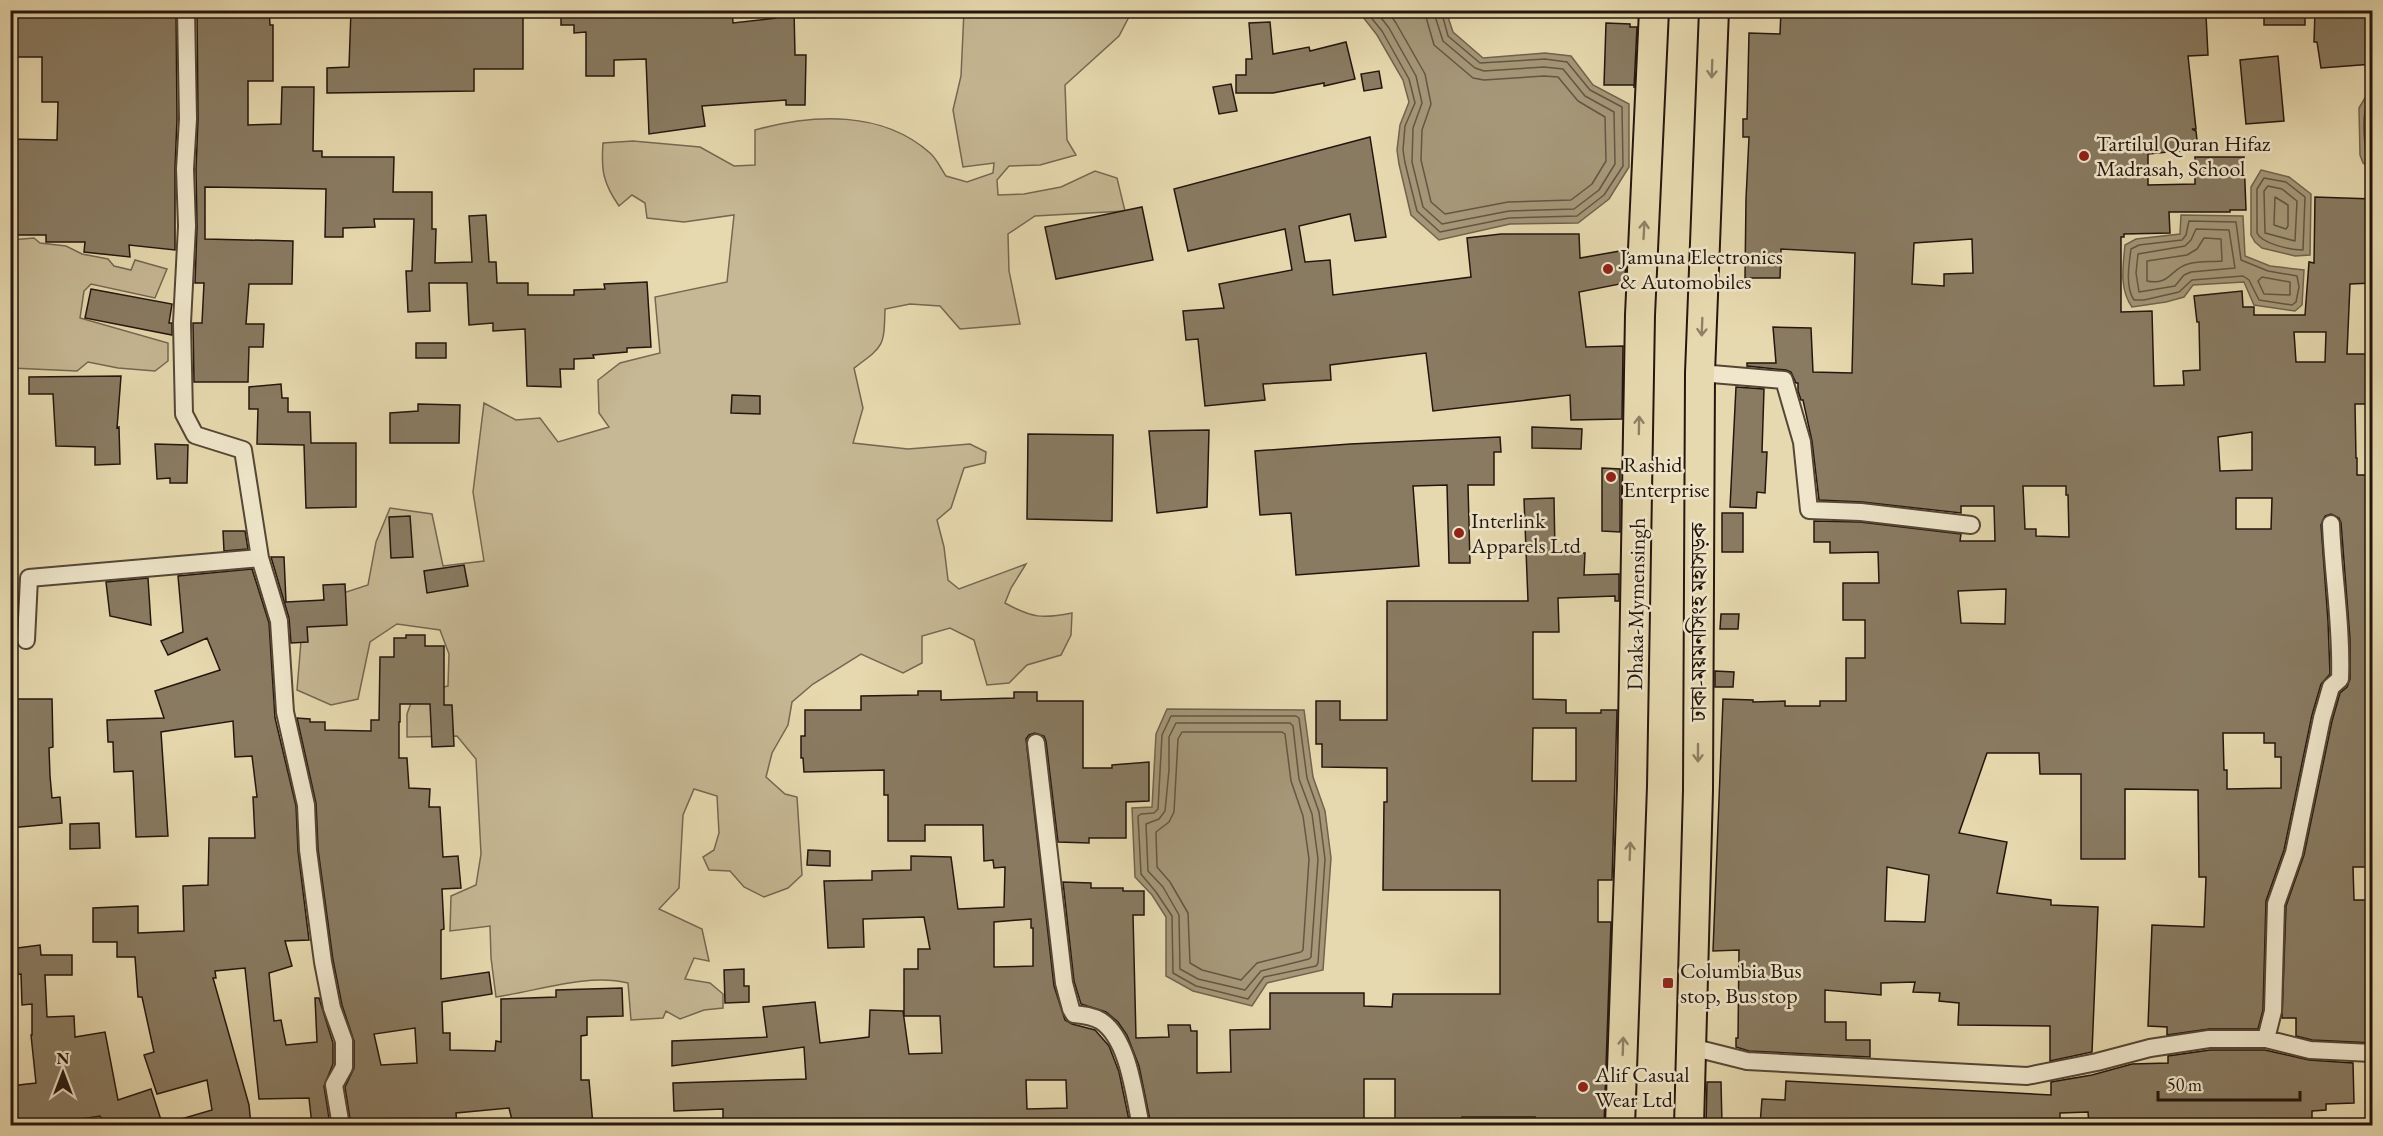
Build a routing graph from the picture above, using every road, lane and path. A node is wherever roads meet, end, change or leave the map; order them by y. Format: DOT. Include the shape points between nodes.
graph roads {
  1 [pos="186,10"];
  2 [pos="1654,10"];
  3 [pos="1714,10"];
  4 [pos="1700,373"];
  5 [pos="2331,524"];
  6 [pos="1971,525"];
  7 [pos="260,558"];
  8 [pos="27,640"];
  9 [pos="1036,743"];
  10 [pos="2266,1039"];
  11 [pos="1691,1047"];
  12 [pos="2373,1053"];
  13 [pos="341,1125"];
  14 [pos="1141,1125"];
  15 [pos="1620,1125"];
  16 [pos="1689,1125"];
  1 -- 7 [label="street" via="184,414 195,435 243,450"];
  15 -- 2 [label="highway, Dhaka-Mymensingh, one-way" via="1634,739 1640,315"];
  3 -- 4 [label="highway, ঢাকা-ময়মনসিংহ মহাসড়ক, one-way"];
  4 -- 6 [label="street" via="1784,380 1802,442 1809,510"];
  4 -- 11 [label="highway, ঢাকা-ময়মনসিংহ মহাসড়ক, one-way" via="1698,778"];
  5 -- 10 [label="street" via="2342,644 2340,679 2331,687 2322,718 2294,853 2276,904 2272,1011"];
  7 -- 8 [label="street" via="28,578"];
  7 -- 13 [label="street" via="279,621 285,712 306,805 323,962 332,1008 344,1041 344,1067 334,1085"];
  9 -- 14 [label="street" via="1064,983 1071,1009 1074,1014 1102,1022 1114,1034 1125,1056"];
  10 -- 11 [label="street" via="2198,1040 2027,1076 1747,1061"];
  10 -- 12 [label="street" via="2310,1050"];
  11 -- 16 [label="highway, ঢাকা-ময়মনসিংহ মহাসড়ক"];
}
